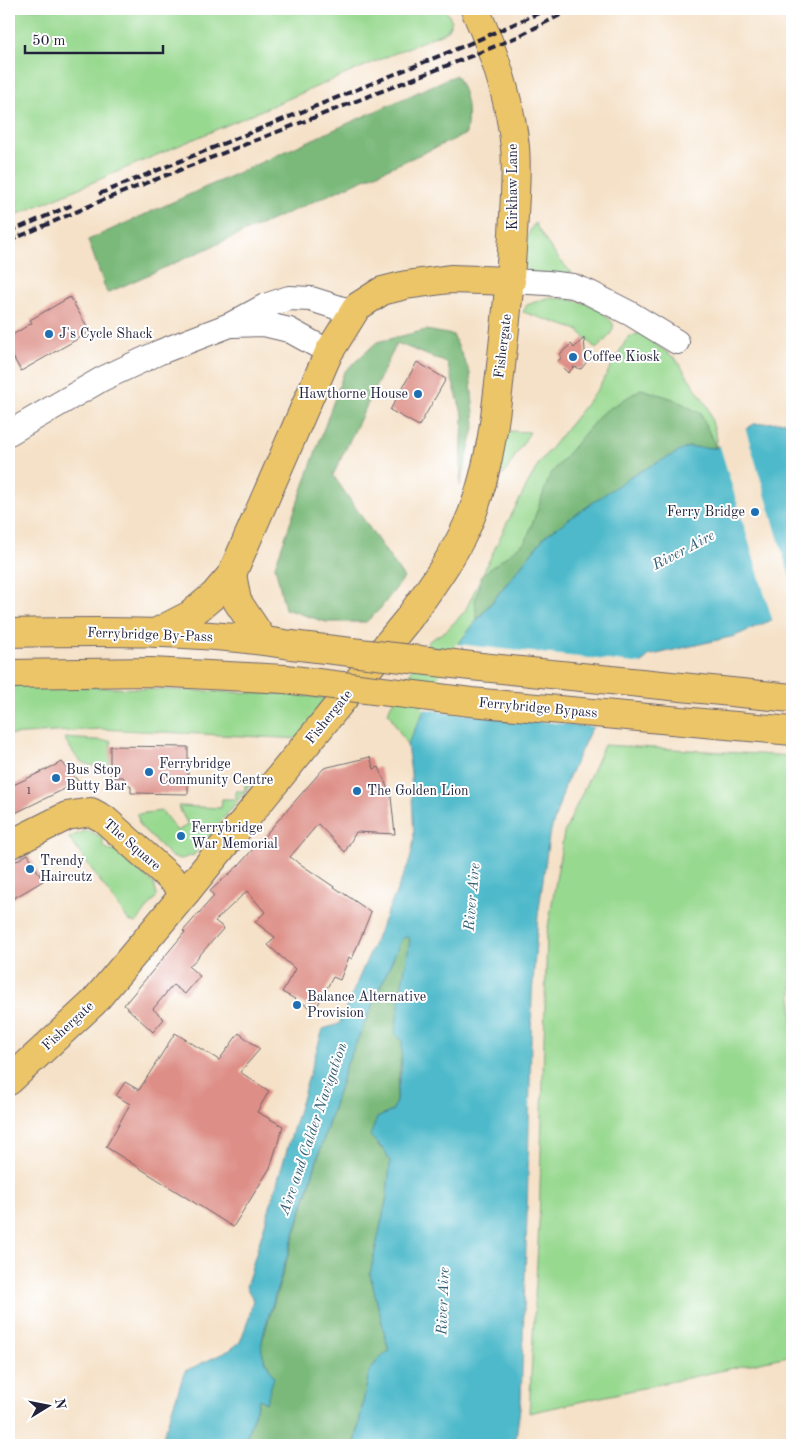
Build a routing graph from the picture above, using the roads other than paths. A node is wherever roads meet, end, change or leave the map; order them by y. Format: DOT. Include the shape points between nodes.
graph roads {
  1 [pos="475,9"];
  2 [pos="511,281"];
  3 [pos="352,312"];
  4 [pos="230,325"];
  5 [pos="677,342"];
  6 [pos="329,352"];
  7 [pos="9,433"];
  8 [pos="232,574"];
  9 [pos="9,633"];
  10 [pos="155,633"];
  11 [pos="263,640"];
  12 [pos="9,674"];
  13 [pos="792,698"];
  14 [pos="792,731"];
  15 [pos="9,845"];
  16 [pos="186,892"];
  17 [pos="9,1081"];
  1 -- 2 [label="main road, Kirkhaw Lane" via="508,106 515,147"];
  2 -- 3 [label="main road" via="450,279 406,285 382,291"];
  2 -- 5 [label="street" via="574,286 631,314"];
  2 -- 16 [label="main road, Fishergate" via="486,469 472,513 453,553 409,618"];
  3 -- 4 [label="street" via="311,299 289,298 265,306"];
  3 -- 6 [label="main road"];
  4 -- 6 [label="street" via="264,324 289,330"];
  4 -- 7 [label="street" via="118,371"];
  6 -- 8 [label="main road"];
  8 -- 10 [label="main road" via="190,615"];
  8 -- 11 [label="main road" via="237,601"];
  9 -- 10 [label="main road, Ferrybridge By-Pass"];
  10 -- 11 [label="main road, Ferrybridge By-Pass"];
  11 -- 13 [label="main road, Ferrybridge By-Pass, bridge" via="472,666"];
  12 -- 14 [label="main road, Ferrybridge Bypass, bridge" via="151,672 285,679 471,702"];
  15 -- 16 [label="main road, The Square" via="67,816 90,812 104,819"];
  16 -- 17 [label="main road, Fishergate" via="93,1003"];
}
